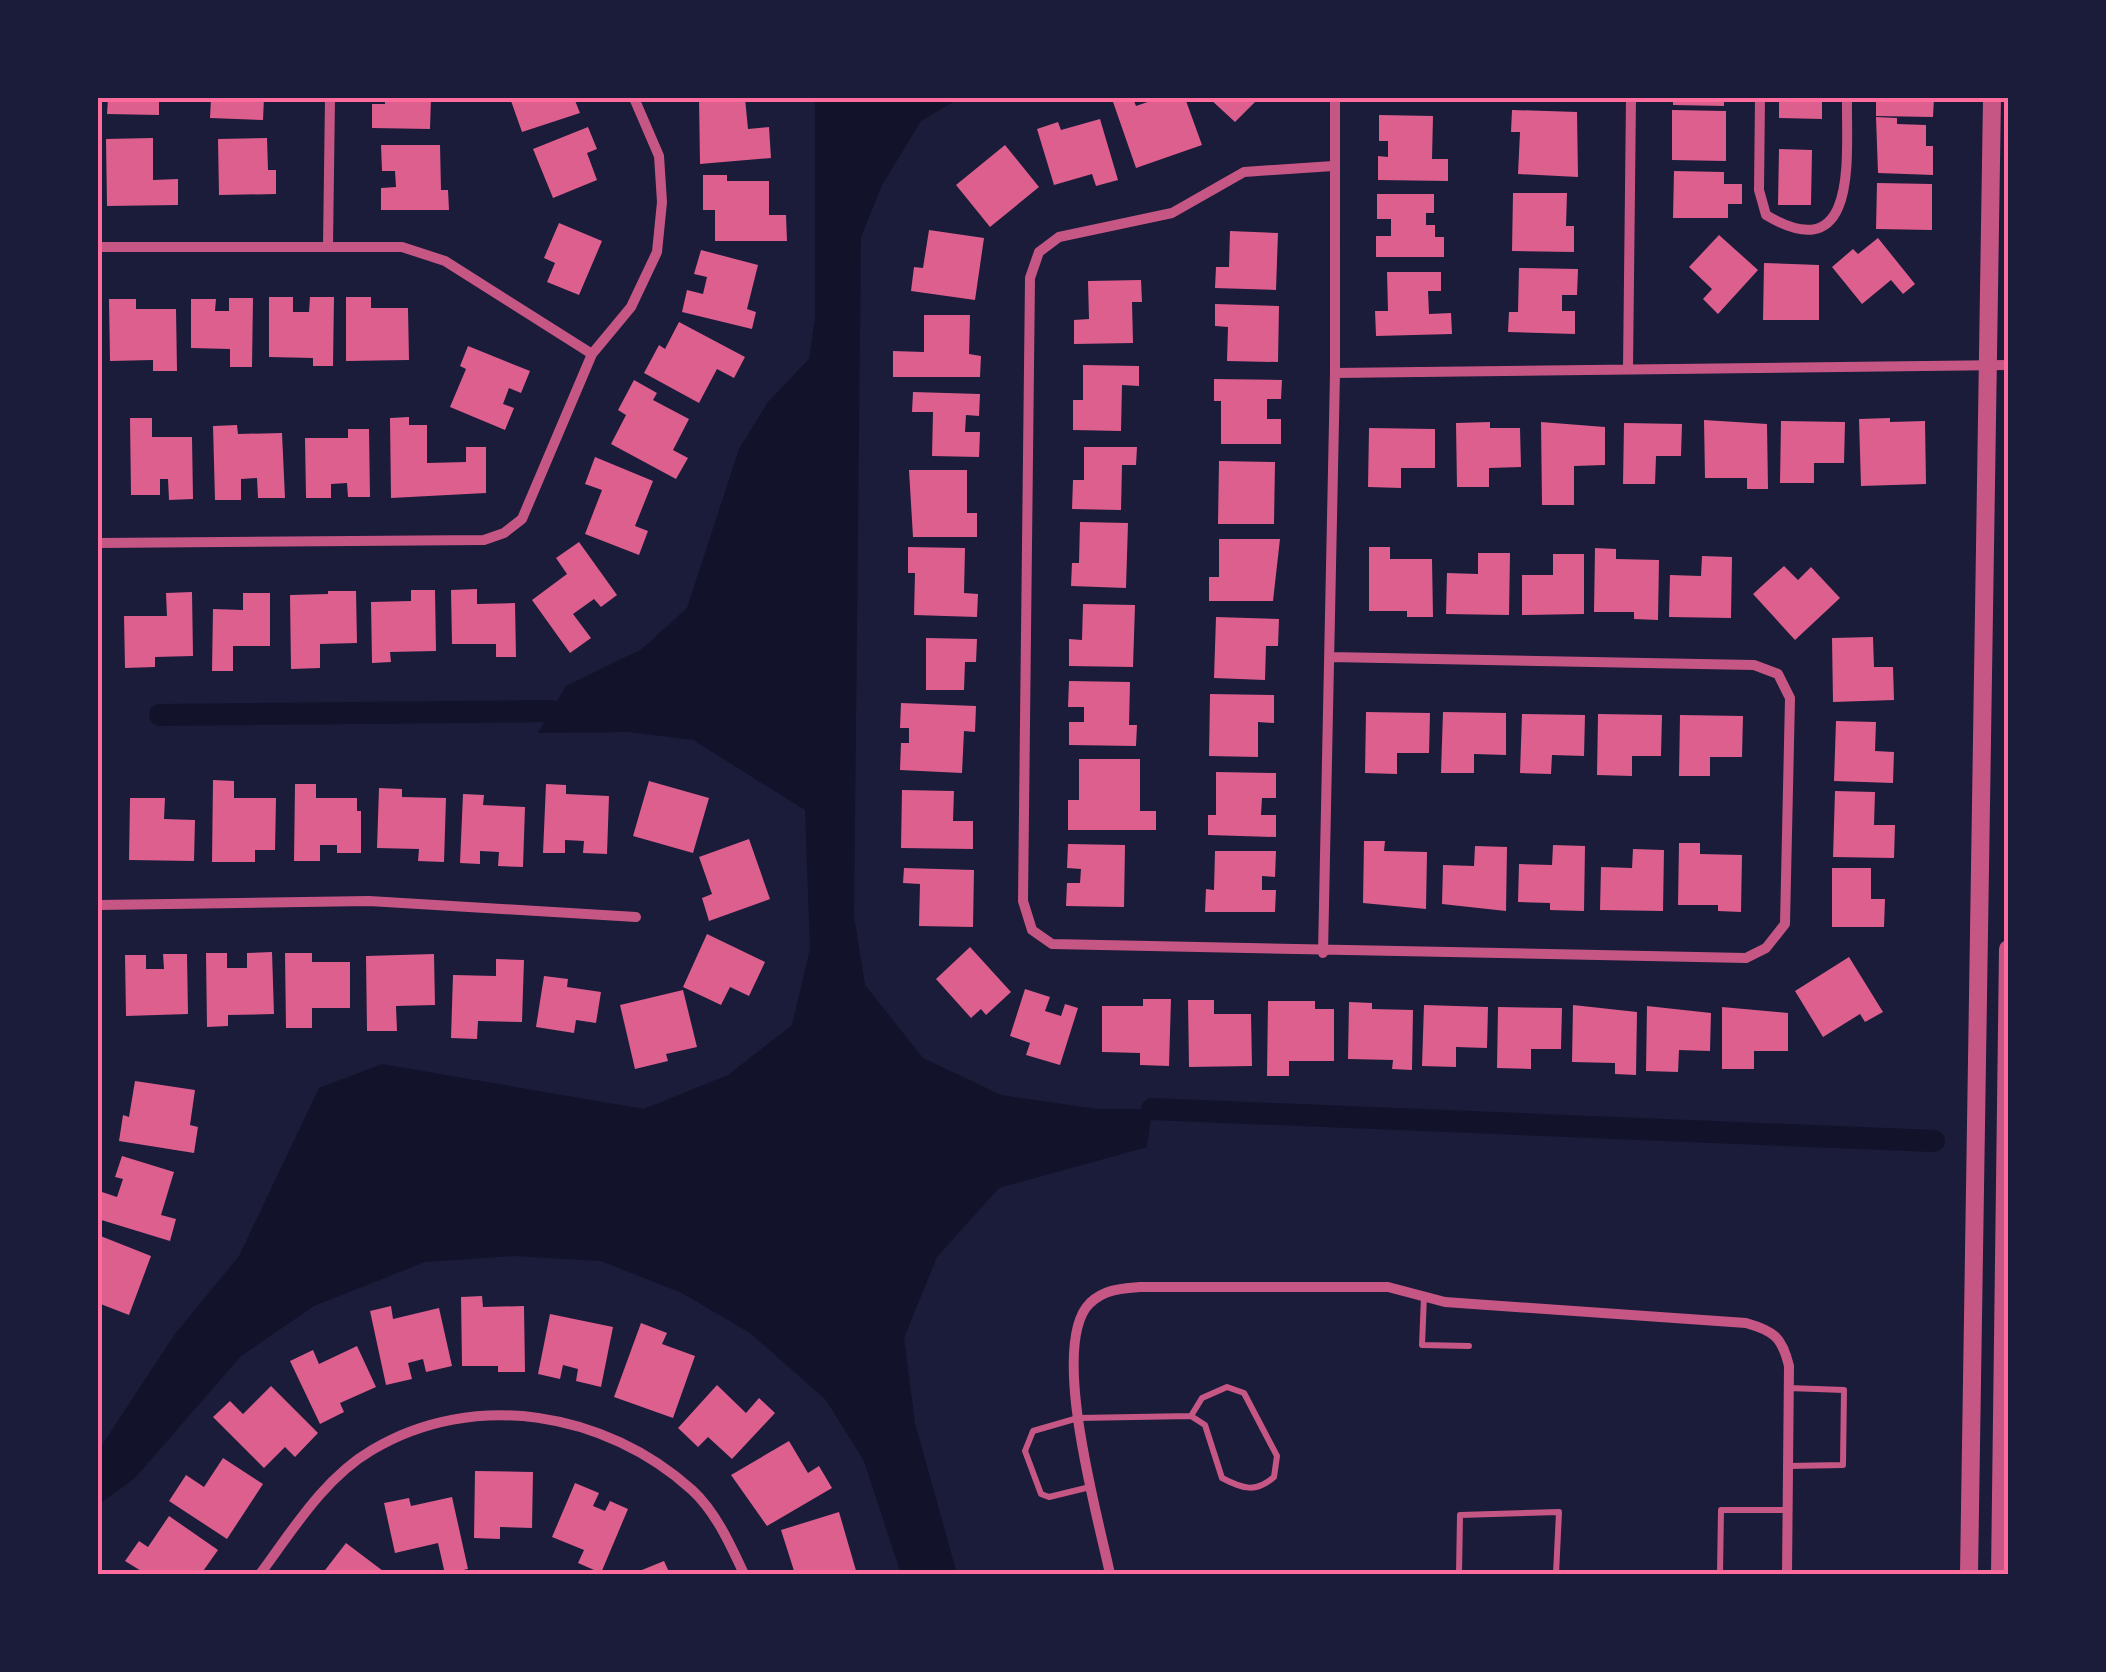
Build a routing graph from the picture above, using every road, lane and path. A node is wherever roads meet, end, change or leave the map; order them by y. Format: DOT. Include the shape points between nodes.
graph roads {
  1 [pos="330,98"];
  2 [pos="634,98"];
  3 [pos="1335,98"];
  4 [pos="1631,98"];
  5 [pos="1760,98"];
  6 [pos="1847,98"];
  7 [pos="1992,98"];
  8 [pos="1333,166"];
  9 [pos="328,245"];
  10 [pos="98,247"];
  11 [pos="592,354"];
  12 [pos="2008,365"];
  13 [pos="1986,366"];
  14 [pos="1628,369"];
  15 [pos="1335,373"];
  16 [pos="98,543"];
  17 [pos="1330,657"];
  18 [pos="98,904"];
  19 [pos="636,916"];
  20 [pos="2008,949"];
  21 [pos="1323,953"];
  22 [pos="1424,1295"];
  23 [pos="1470,1346"];
  24 [pos="1788,1388"];
  25 [pos="1191,1416"];
  26 [pos="1078,1418"];
  27 [pos="1786,1466"];
  28 [pos="1092,1487"];
  29 [pos="1785,1510"];
  30 [pos="260,1574"];
  31 [pos="744,1574"];
  32 [pos="1110,1574"];
  33 [pos="1459,1574"];
  34 [pos="1556,1574"];
  35 [pos="1720,1574"];
  36 [pos="1787,1574"];
  37 [pos="1968,1574"];
  38 [pos="2000,1574"];
  1 -- 9 [label="street"];
  2 -- 11 [label="street" via="659,156 657,252 631,307"];
  3 -- 8 [label="street"];
  4 -- 14 [label="street"];
  5 -- 6 [label="street" via="1766,214 1789,228 1816,230 1831,221 1845,197"];
  7 -- 13 [label="street"];
  8 -- 15 [label="street"];
  8 -- 21 [label="street" via="1244,172 1172,212 1059,237 1039,252 1030,278 1023,901 1032,930 1052,944"];
  9 -- 10 [label="street"];
  9 -- 11 [label="street" via="402,247 445,261"];
  11 -- 16 [label="street" via="522,519 504,533 484,540"];
  12 -- 13 [label="street"];
  13 -- 14 [label="street"];
  13 -- 37 [label="street"];
  14 -- 15 [label="street"];
  15 -- 17 [label="street"];
  17 -- 21 [label="street"];
  17 -- 21 [label="street" via="1754,665 1778,674 1790,698 1785,924 1766,948 1746,958"];
  18 -- 19 [label="street" via="369,901"];
  20 -- 38 [label="street"];
  22 -- 23 [label="lane" via="1422,1344"];
  22 -- 24 [label="street" via="1444,1302 1746,1323 1783,1342"];
  22 -- 26 [label="street" via="1388,1287 1107,1290 1086,1306 1075,1338"];
  24 -- 27 [label="street"];
  24 -- 27 [label="lane" via="1844,1390 1844,1465"];
  25 -- 25 [label="lane" via="1213,1391 1227,1386 1244,1393 1276,1456 1274,1477 1262,1487 1242,1489 1222,1478 1205,1425"];
  25 -- 26 [label="lane"];
  26 -- 28 [label="street"];
  26 -- 28 [label="lane" via="1033,1431 1026,1451 1041,1494"];
  27 -- 29 [label="street"];
  28 -- 32 [label="street"];
  29 -- 35 [label="lane" via="1722,1510"];
  29 -- 36 [label="street"];
  30 -- 31 [label="street" via="318,1497 371,1450 431,1424 493,1412 607,1435 694,1492 726,1534"];
  33 -- 34 [label="lane" via="1460,1515 1559,1512"];
}
